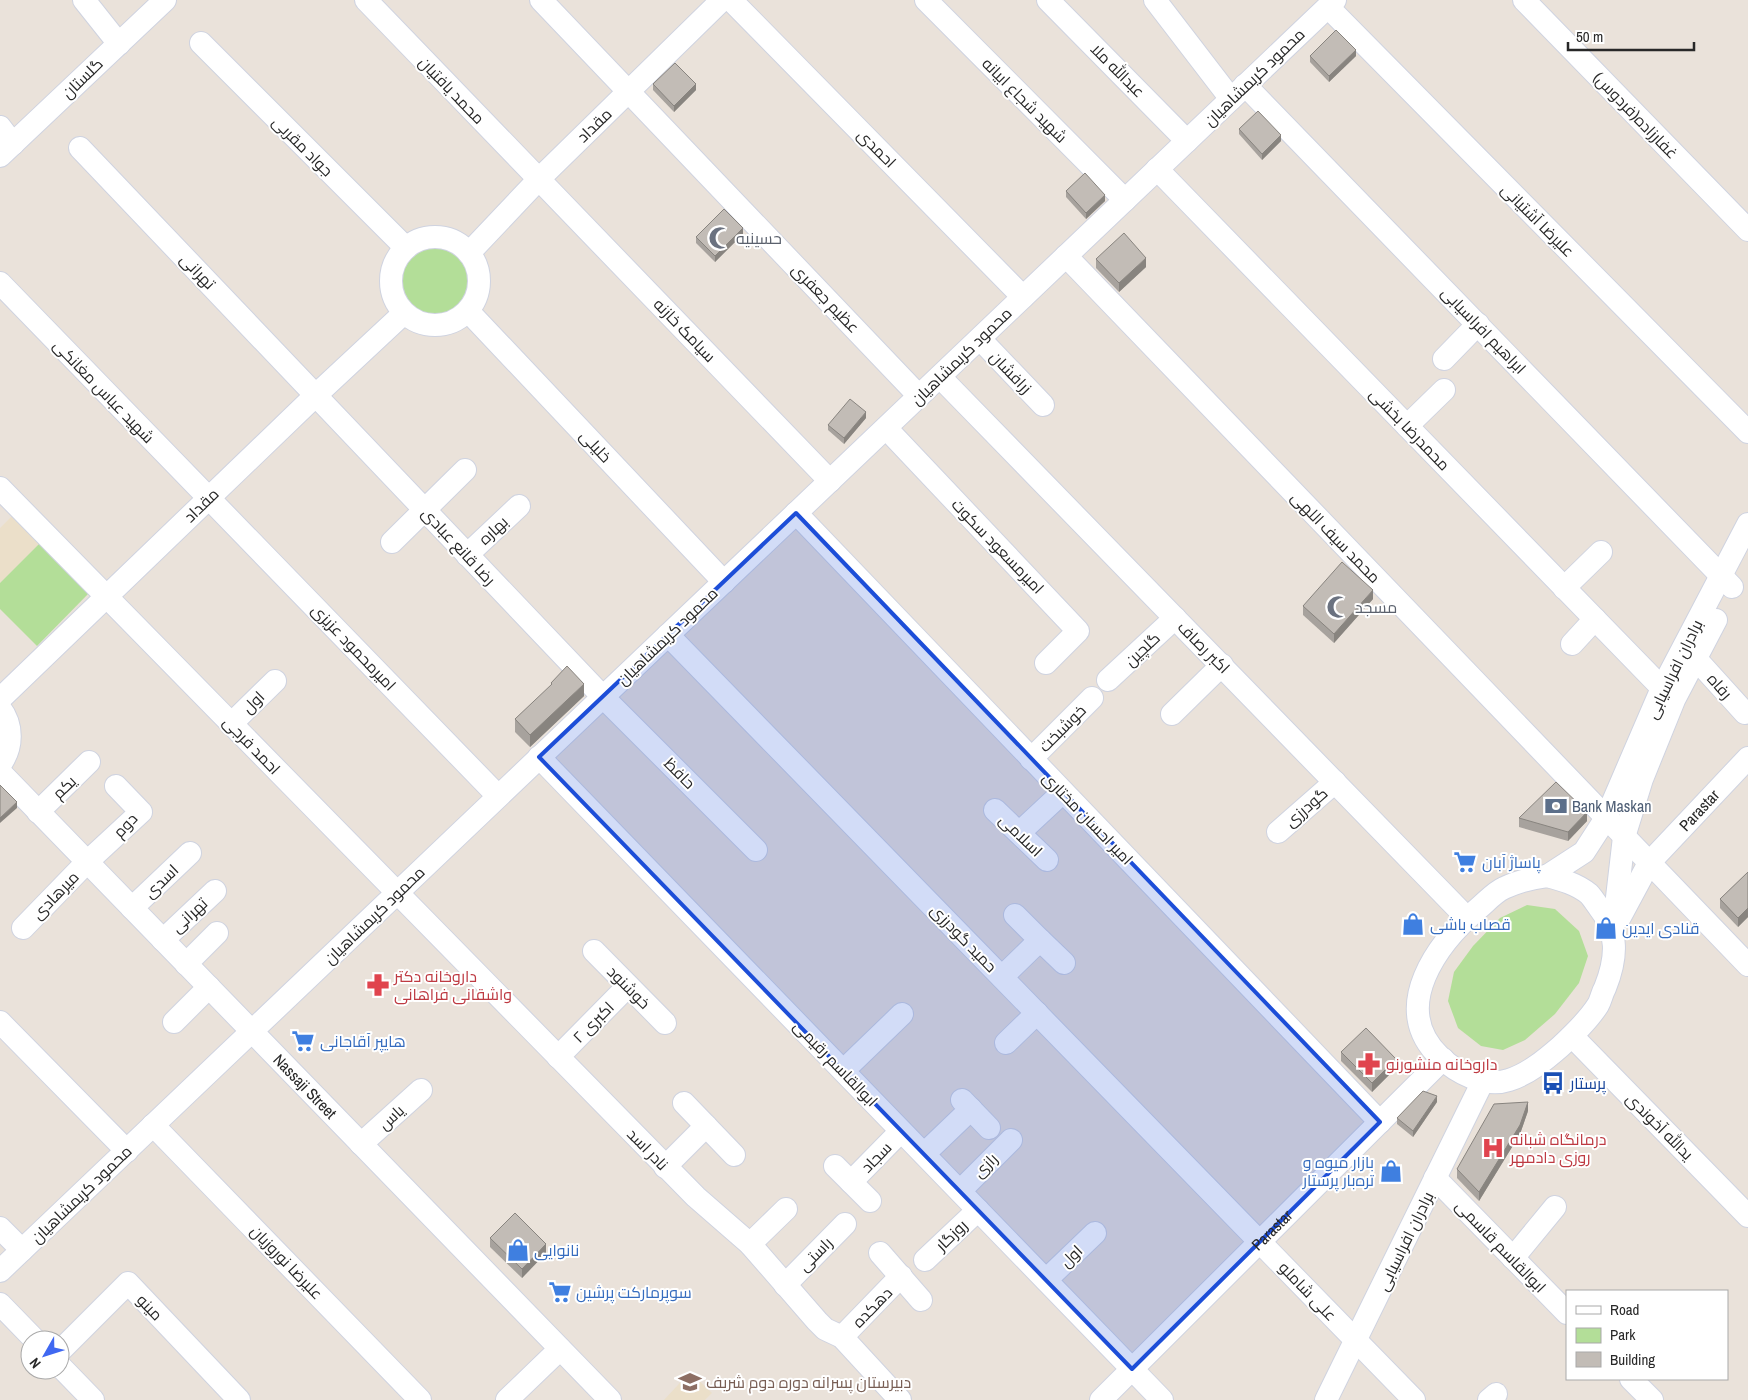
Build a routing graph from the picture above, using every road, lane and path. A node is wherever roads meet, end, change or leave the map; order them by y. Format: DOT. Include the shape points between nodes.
graph roads {
  1 [pos="84,0"];
  2 [pos="165,0"];
  3 [pos="366,0"];
  4 [pos="541,0"];
  5 [pos="722,0"];
  6 [pos="731,0"];
  7 [pos="926,0"];
  8 [pos="1048,0"];
  9 [pos="1155,0"];
  10 [pos="1524,0"];
  11 [pos="1331,3"];
  12 [pos="201,43"];
  13 [pos="118,44"];
  14 [pos="629,91"];
  15 [pos="1238,92"];
  16 [pos="1187,141"];
  17 [pos="4,142"];
  18 [pos="80,148"];
  19 [pos="1157,169"];
  20 [pos="539,179"];
  21 [pos="1125,200"];
  22 [pos="1748,230"];
  23 [pos="406,248"];
  24 [pos="468,253"];
  25 [pos="1066,256"];
  26 [pos="0,283"];
  27 [pos="1023,297"];
  28 [pos="468,311"];
  29 [pos="404,313"];
  30 [pos="1478,324"];
  31 [pos="980,339"];
  32 [pos="1444,359"];
  33 [pos="940,377"];
  34 [pos="1444,390"];
  35 [pos="316,395"];
  36 [pos="919,396"];
  37 [pos="1043,405"];
  38 [pos="1407,426"];
  39 [pos="886,428"];
  40 [pos="1748,432"];
  41 [pos="465,470"];
  42 [pos="830,481"];
  43 [pos="0,488"];
  44 [pos="209,498"];
  45 [pos="519,506"];
  46 [pos="425,509"];
  47 [pos="796,513"];
  48 [pos="1748,524"];
  49 [pos="392,542"];
  50 [pos="1601,552"];
  51 [pos="467,554"];
  52 [pos="1748,556"];
  53 [pos="724,582"];
  54 [pos="1727,582"];
  55 [pos="1564,588"];
  56 [pos="106,597"];
  57 [pos="1175,618"];
  58 [pos="1595,619"];
  59 [pos="668,635"];
  60 [pos="1572,644"];
  61 [pos="1689,654"];
  62 [pos="1046,663"];
  63 [pos="1222,665"];
  64 [pos="1108,680"];
  65 [pos="275,681"];
  66 [pos="1662,688"];
  67 [pos="603,697"];
  68 [pos="1092,698"];
  69 [pos="0,699"];
  70 [pos="0,708"];
  71 [pos="1745,713"];
  72 [pos="1172,714"];
  73 [pos="231,724"];
  74 [pos="539,758"];
  75 [pos="1748,758"];
  76 [pos="1031,759"];
  77 [pos="90,762"];
  78 [pos="0,765"];
  79 [pos="0,772"];
  80 [pos="1335,782"];
  81 [pos="116,786"];
  82 [pos="1063,792"];
  83 [pos="498,796"];
  84 [pos="996,810"];
  85 [pos="38,812"];
  86 [pos="1606,818"];
  87 [pos="1278,832"];
  88 [pos="1019,833"];
  89 [pos="1624,837"];
  90 [pos="756,850"];
  91 [pos="190,853"];
  92 [pos="1047,860"];
  93 [pos="87,862"];
  94 [pos="1650,863"];
  95 [pos="1547,876"];
  96 [pos="215,891"];
  97 [pos="397,893"];
  98 [pos="132,908"];
  99 [pos="1015,916"];
  100 [pos="1467,918"];
  101 [pos="23,928"];
  102 [pos="1613,932"];
  103 [pos="217,934"];
  104 [pos="163,940"];
  105 [pos="1040,940"];
  106 [pos="594,951"];
  107 [pos="1064,963"];
  108 [pos="186,964"];
  109 [pos="1748,964"];
  110 [pos="1002,977"];
  111 [pos="628,986"];
  112 [pos="209,987"];
  113 [pos="1037,1013"];
  114 [pos="902,1014"];
  115 [pos="0,1022"];
  116 [pos="174,1022"];
  117 [pos="665,1023"];
  118 [pos="252,1032"];
  119 [pos="1572,1036"];
  120 [pos="1006,1043"];
  121 [pos="558,1057"];
  122 [pos="1443,1059"];
  123 [pos="844,1070"];
  124 [pos="1483,1081"];
  125 [pos="420,1090"];
  126 [pos="684,1104"];
  127 [pos="1380,1122"];
  128 [pos="154,1125"];
  129 [pos="706,1126"];
  130 [pos="989,1128"];
  131 [pos="901,1131"];
  132 [pos="1012,1140"];
  133 [pos="362,1144"];
  134 [pos="126,1151"];
  135 [pos="924,1154"];
  136 [pos="734,1155"];
  137 [pos="834,1166"];
  138 [pos="665,1167"];
  139 [pos="1435,1178"];
  140 [pos="851,1182"];
  141 [pos="960,1191"];
  142 [pos="870,1201"];
  143 [pos="1555,1207"];
  144 [pos="786,1209"];
  145 [pos="978,1210"];
  146 [pos="1748,1216"];
  147 [pos="845,1224"];
  148 [pos="0,1228"];
  149 [pos="1095,1233"];
  150 [pos="1260,1242"];
  151 [pos="750,1244"];
  152 [pos="22,1250"];
  153 [pos="880,1253"];
  154 [pos="1513,1258"];
  155 [pos="925,1260"];
  156 [pos="0,1271"];
  157 [pos="901,1276"];
  158 [pos="1046,1280"];
  159 [pos="785,1284"];
  160 [pos="921,1300"];
  161 [pos="0,1304"];
  162 [pos="1566,1312"];
  163 [pos="25,1330"];
  164 [pos="842,1337"];
  165 [pos="70,1341"];
  166 [pos="1356,1341"];
  167 [pos="560,1349"];
  168 [pos="1132,1369"];
  169 [pos="70,1376"];
  170 [pos="1632,1380"];
  171 [pos="93,1400"];
  172 [pos="239,1400"];
  173 [pos="420,1400"];
  174 [pos="507,1400"];
  175 [pos="610,1400"];
  176 [pos="900,1400"];
  177 [pos="1101,1400"];
  178 [pos="1162,1400"];
  179 [pos="1326,1400"];
  180 [pos="1414,1400"];
  181 [pos="1652,1400"];
  1 -- 13 [label="street"];
  2 -- 13 [label="street, گلستان"];
  3 -- 20 [label="street, محمد یافتیان"];
  4 -- 14 [label="street, عظیم جعفری"];
  5 -- 14 [label="street, مقداد"];
  6 -- 27 [label="street, احمدی"];
  7 -- 21 [label="street, شهید شجاع ابیانه"];
  8 -- 16 [label="street, عبدالله ملا"];
  9 -- 15 [label="street, ابراهیم افراسیابی"];
  10 -- 22 [label="street, غفارزاده(فردوس)"];
  11 -- 15 [label="street, محمود کریمشاهیان"];
  11 -- 40 [label="street, علیرضا آشتیانی"];
  12 -- 23 [label="street, جواد مقربی"];
  13 -- 17 [label="street, گلستان"];
  14 -- 20 [label="street, مقداد"];
  14 -- 36 [label="street, عظیم جعفری"];
  15 -- 16 [label="street, محمود کریمشاهیان"];
  15 -- 30 [label="street, ابراهیم افراسیابی"];
  16 -- 19 [label="street, محمود کریمشاهیان"];
  18 -- 35 [label="street, تهرانی"];
  19 -- 21 [label="street, محمود کریمشاهیان"];
  19 -- 38 [label="street, محمدرضا بخشی"];
  20 -- 24 [label="street, مقداد"];
  20 -- 42 [label="street, سیامک خازنه"];
  21 -- 25 [label="street, محمود کریمشاهیان"];
  23 -- 24 [label="street" via="431,237 445,238"];
  23 -- 29 [label="street" via="391,273 391,288"];
  24 -- 28 [label="street" via="479,275 479,288"];
  25 -- 27 [label="street, محمود کریمشاهیان"];
  25 -- 86 [label="street, محمد سیف اللهی"];
  26 -- 44 [label="street, شهید عباس مغانکی"];
  27 -- 31 [label="street, محمود کریمشاهیان"];
  28 -- 29 [label="street" via="458,320 430,326"];
  28 -- 53 [label="street, خلیلی"];
  29 -- 35 [label="street, مقداد"];
  30 -- 32 [label="street"];
  30 -- 54 [label="street, ابراهیم افراسیابی"];
  31 -- 33 [label="street, محمود کریمشاهیان"];
  31 -- 37 [label="street, زرافشان"];
  33 -- 36 [label="street, محمود کریمشاهیان"];
  33 -- 57 [label="street, اکبر رصاف"];
  34 -- 38 [label="street"];
  35 -- 44 [label="street, مقداد"];
  35 -- 46 [label="street, رضا قانع عبادی"];
  36 -- 39 [label="street, محمود کریمشاهیان"];
  38 -- 55 [label="street, محمدرضا بخشی"];
  39 -- 42 [label="street, محمود کریمشاهیان"];
  39 -- 62 [label="street, امیرمسعود سکوت" via="1078,631"];
  41 -- 46 [label="street"];
  42 -- 47 [label="street, محمود کریمشاهیان"];
  43 -- 56 [label="street, احمد فرجی"];
  44 -- 56 [label="street, مقداد"];
  44 -- 83 [label="street, امیرمحمود عزیزی"];
  45 -- 51 [label="street, بهاره"];
  46 -- 49 [label="street"];
  46 -- 51 [label="street, رضا قانع عبادی"];
  47 -- 53 [label="street, محمود کریمشاهیان"];
  47 -- 76 [label="street, امیر احسان مختاری"];
  48 -- 54 [label="street, برادران افراسیابی"];
  50 -- 55 [label="street"];
  51 -- 67 [label="street, رضا قانع عبادی"];
  52 -- 54 [label="street, برادران افراسیابی"];
  53 -- 59 [label="street, محمود کریمشاهیان"];
  54 -- 61 [label="street, برادران افراسیابی"];
  55 -- 58 [label="street, محمدرضا بخشی"];
  56 -- 69 [label="street, مقداد"];
  56 -- 73 [label="street, احمد فرجی"];
  57 -- 63 [label="street, اکبر رصاف"];
  57 -- 64 [label="street, گلچین"];
  58 -- 60 [label="street"];
  58 -- 66 [label="street, محمدرضا بخشی"];
  59 -- 67 [label="street, محمود کریمشاهیان"];
  59 -- 110 [label="street, حمید گودرزی"];
  61 -- 66 [label="street, برادران افراسیابی"];
  61 -- 71 [label="street, رفاه"];
  61 -- 89 [label="street, برادران افراسیابی"];
  63 -- 72 [label="street"];
  63 -- 80 [label="street, اکبر رصاف"];
  65 -- 73 [label="street, اول"];
  66 -- 86 [label="street, برادران افراسیابی"];
  67 -- 74 [label="street, محمود کریمشاهیان"];
  67 -- 90 [label="street, حافظ"];
  68 -- 76 [label="street, خوشبخت"];
  70 -- 78 [label="street" via="10,729 10,743"];
  73 -- 97 [label="street, احمد فرجی"];
  74 -- 83 [label="street, محمود کریمشاهیان"];
  74 -- 123 [label="street, ابوالقاسم رقیمی"];
  75 -- 94 [label="street, Parastar"];
  76 -- 82 [label="street, امیر احسان مختاری"];
  77 -- 85 [label="street, یکم"];
  79 -- 85 [label="street, Nassaji Street"];
  80 -- 87 [label="street, گودرزی"];
  80 -- 100 [label="street, اکبر رصاف"];
  81 -- 93 [label="street, دوم" via="141,812"];
  82 -- 88 [label="street"];
  82 -- 127 [label="street, امیر احسان مختاری"];
  83 -- 97 [label="street, محمود کریمشاهیان"];
  84 -- 88 [label="street, اسلامی"];
  85 -- 93 [label="street, Nassaji Street"];
  86 -- 89 [label="street, محمد سیف اللهی"];
  86 -- 95 [label="street, برادران افراسیابی" via="1584,852"];
  88 -- 92 [label="street, اسلامی"];
  89 -- 94 [label="street, محمد سیف اللهی"];
  89 -- 102 [label="street, برادران افراسیابی"];
  91 -- 98 [label="street, اسدی"];
  93 -- 98 [label="street, Nassaji Street"];
  93 -- 101 [label="street, میرهادی"];
  94 -- 102 [label="street, Parastar"];
  94 -- 109 [label="street, محمد سیف اللهی"];
  95 -- 100 [label="street, برادران افراسیابی" via="1526,879 1502,888"];
  95 -- 102 [label="street" via="1570,882 1589,894"];
  96 -- 104 [label="street, تهرانی"];
  97 -- 118 [label="street, محمود کریمشاهیان"];
  97 -- 121 [label="street, نادر اسد"];
  98 -- 104 [label="street, Nassaji Street"];
  99 -- 105 [label="street"];
  100 -- 122 [label="street, برادران افراسیابی" via="1434,956 1419,989 1419,1020 1424,1037"];
  102 -- 119 [label="street, برادران افراسیابی" via="1615,952 1611,972 1598,1005"];
  103 -- 108 [label="street"];
  104 -- 108 [label="street, Nassaji Street"];
  105 -- 107 [label="street"];
  105 -- 110 [label="street"];
  106 -- 111 [label="street, خوشنود"];
  108 -- 112 [label="street, Nassaji Street"];
  110 -- 113 [label="street, حمید گودرزی"];
  111 -- 117 [label="street, خوشنود"];
  111 -- 121 [label="street, اکبری ۲"];
  112 -- 116 [label="street"];
  112 -- 118 [label="street, Nassaji Street"];
  113 -- 120 [label="street"];
  113 -- 150 [label="street, حمید گودرزی"];
  114 -- 123 [label="street"];
  115 -- 134 [label="street"];
  118 -- 128 [label="street, محمود کریمشاهیان"];
  118 -- 133 [label="street, Nassaji Street"];
  119 -- 124 [label="street, برادران افراسیابی" via="1528,1071 1508,1081"];
  119 -- 146 [label="street, یدالله آخوندی"];
  121 -- 138 [label="street, نادر اسد"];
  122 -- 124 [label="street, برادران افراسیابی" via="1460,1073"];
  122 -- 127 [label="street, Parastar"];
  123 -- 131 [label="street, ابوالقاسم رقیمی"];
  124 -- 139 [label="street, برادران افراسیابی"];
  125 -- 133 [label="street, یاس"];
  126 -- 129 [label="street"];
  127 -- 150 [label="street, Parastar"];
  128 -- 134 [label="street, محمود کریمشاهیان"];
  128 -- 173 [label="street, علیرضا نوروزیان"];
  129 -- 136 [label="street"];
  129 -- 138 [label="street"];
  130 -- 135 [label="street" via="966,1104"];
  131 -- 135 [label="street, ابوالقاسم رقیمی"];
  131 -- 140 [label="street, سجاد"];
  132 -- 141 [label="street, رازی"];
  133 -- 167 [label="street, Nassaji Street"];
  134 -- 152 [label="street, محمود کریمشاهیان"];
  135 -- 141 [label="street, ابوالقاسم رقیمی"];
  137 -- 140 [label="street, سجاد"];
  138 -- 151 [label="street, نادر اسد"];
  139 -- 154 [label="street, ابوالقاسم قاسمی"];
  139 -- 166 [label="street, برادران افراسیابی"];
  140 -- 142 [label="street, سجاد"];
  141 -- 145 [label="street, ابوالقاسم رقیمی"];
  143 -- 154 [label="street"];
  144 -- 151 [label="street"];
  145 -- 155 [label="street, روزگار"];
  145 -- 158 [label="street, ابوالقاسم رقیمی"];
  147 -- 159 [label="street, راستی"];
  148 -- 152 [label="street"];
  149 -- 158 [label="street, اول"];
  150 -- 166 [label="street, علی شاملو"];
  150 -- 168 [label="street, Parastar"];
  151 -- 159 [label="street, نادر اسد"];
  152 -- 156 [label="street, محمود کریمشاهیان"];
  153 -- 157 [label="street"];
  154 -- 162 [label="street, ابوالقاسم قاسمی"];
  157 -- 160 [label="street"];
  157 -- 164 [label="street, دهکده"];
  158 -- 168 [label="street, ابوالقاسم رقیمی"];
  159 -- 164 [label="street, نادر اسد" via="825,1329"];
  161 -- 163 [label="street"];
  164 -- 176 [label="street, نادر اسد"];
  165 -- 172 [label="street, مینو" via="128,1283"];
  166 -- 179 [label="street, برادران افراسیابی"];
  166 -- 180 [label="street, علی شاملو"];
  167 -- 174 [label="street"];
  167 -- 175 [label="street, Nassaji Street"];
  168 -- 177 [label="street, Parastar"];
  168 -- 178 [label="street, ابوالقاسم رقیمی"];
  169 -- 171 [label="street"];
  170 -- 181 [label="street"];
}
